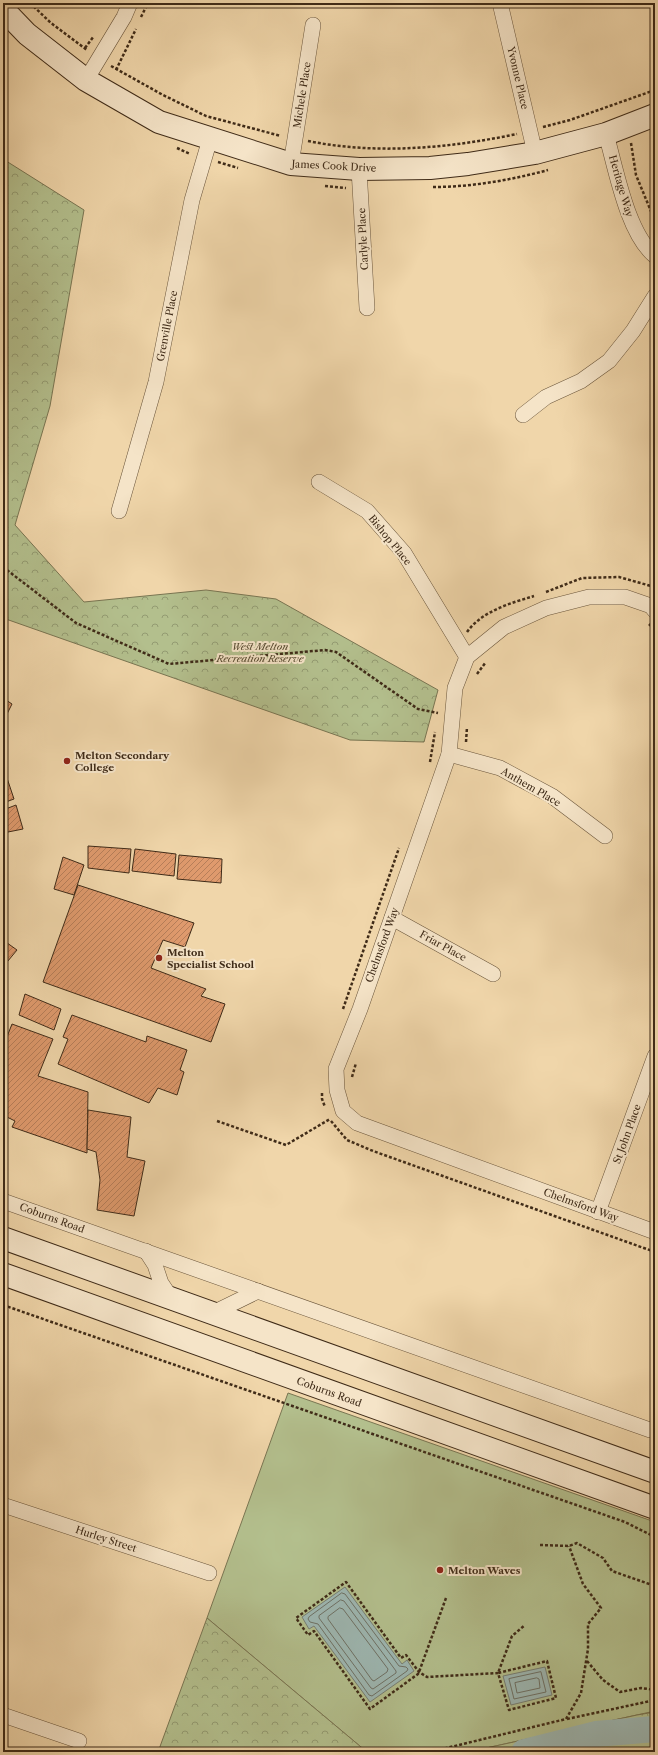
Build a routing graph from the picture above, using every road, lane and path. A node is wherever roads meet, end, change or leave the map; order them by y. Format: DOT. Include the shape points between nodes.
graph roads {
  1 [pos="30,3"];
  2 [pos="130,3"];
  3 [pos="148,3"];
  4 [pos="500,3"];
  5 [pos="3,8"];
  6 [pos="313,26"];
  7 [pos="99,58"];
  8 [pos="116,70"];
  9 [pos="86,80"];
  10 [pos="655,90"];
  11 [pos="655,115"];
  12 [pos="530,130"];
  13 [pos="606,134"];
  14 [pos="210,139"];
  15 [pos="295,139"];
  16 [pos="631,143"];
  17 [pos="535,153"];
  18 [pos="291,164"];
  19 [pos="359,169"];
  20 [pos="655,222"];
  21 [pos="655,256"];
  22 [pos="655,296"];
  23 [pos="367,308"];
  24 [pos="523,415"];
  25 [pos="319,482"];
  26 [pos="119,511"];
  27 [pos="3,567"];
  28 [pos="655,589"];
  29 [pos="652,610"];
  30 [pos="655,630"];
  31 [pos="459,644"];
  32 [pos="490,656"];
  33 [pos="467,657"];
  34 [pos="476,675"];
  35 [pos="439,708"];
  36 [pos="438,713"];
  37 [pos="437,720"];
  38 [pos="467,721"];
  39 [pos="436,728"];
  40 [pos="456,756"];
  41 [pos="429,767"];
  42 [pos="605,836"];
  43 [pos="400,846"];
  44 [pos="392,918"];
  45 [pos="493,974"];
  46 [pos="340,1016"];
  47 [pos="655,1056"];
  48 [pos="356,1060"];
  49 [pos="350,1083"];
  50 [pos="322,1086"];
  51 [pos="330,1119"];
  52 [pos="217,1121"];
  53 [pos="3,1201"];
  54 [pos="598,1212"];
  55 [pos="655,1232"];
  56 [pos="3,1238"];
  57 [pos="146,1251"];
  58 [pos="655,1252"];
  59 [pos="3,1274"];
  60 [pos="258,1291"];
  61 [pos="171,1298"];
  62 [pos="3,1305"];
  63 [pos="212,1312"];
  64 [pos="348,1361"];
  65 [pos="337,1394"];
  66 [pos="650,1430"];
  67 [pos="655,1472"];
  68 [pos="3,1505"];
  69 [pos="655,1508"];
  70 [pos="655,1537"];
  71 [pos="540,1545"];
  72 [pos="569,1546"];
  73 [pos="209,1573"];
  74 [pos="655,1586"];
  75 [pos="446,1598"];
  76 [pos="525,1625"];
  77 [pos="586,1660"];
  78 [pos="419,1672"];
  79 [pos="498,1673"];
  80 [pos="655,1690"];
  81 [pos="655,1700"];
  82 [pos="3,1715"];
  83 [pos="566,1719"];
  84 [pos="79,1741"];
  85 [pos="430,1752"];
  1 -- 7 [label="path" via="51,23"];
  2 -- 7 [label="street"];
  3 -- 8 [label="path"];
  4 -- 12 [label="street, Yvonne Place"];
  5 -- 9 [label="street, James Cook Drive" via="27,34"];
  6 -- 15 [label="street, Michele Place"];
  7 -- 8 [label="path"];
  7 -- 9 [label="street"];
  8 -- 15 [label="path" via="206,116"];
  9 -- 14 [label="street, James Cook Drive" via="159,122"];
  10 -- 12 [label="path" via="570,120"];
  11 -- 13 [label="street, James Cook Drive"];
  12 -- 15 [label="path" via="454,145 414,148 378,148"];
  12 -- 17 [label="street, Yvonne Place"];
  13 -- 17 [label="street, James Cook Drive"];
  13 -- 21 [label="street, Heritage Way" via="631,221 648,251"];
  14 -- 18 [label="street, James Cook Drive"];
  14 -- 26 [label="street, Grenville Place" via="192,200 156,382"];
  15 -- 18 [label="street, Michele Place"];
  16 -- 20 [label="path" via="636,175"];
  17 -- 19 [label="street, James Cook Drive" via="430,168"];
  18 -- 19 [label="street, James Cook Drive"];
  19 -- 23 [label="street, Carlyle Place"];
  22 -- 24 [label="street" via="633,331 609,361 581,381 546,397"];
  25 -- 31 [label="street, Bishop Place" via="367,511 404,553"];
  27 -- 36 [label="path" via="76,622 169,664 325,650 336,652 418,709"];
  28 -- 31 [label="path" via="619,578 582,578 500,607 472,625"];
  29 -- 30 [label="path"];
  29 -- 33 [label="street, Chelmsford Way" via="625,597 589,597 546,608 504,627"];
  31 -- 33 [label="street, Bishop Place"];
  32 -- 34 [label="path"];
  33 -- 40 [label="street, Chelmsford Way" via="455,688"];
  35 -- 36 [label="path"];
  36 -- 37 [label="path"];
  38 -- 40 [label="path" via="468,735"];
  39 -- 41 [label="path"];
  40 -- 42 [label="street, Anthem Place" via="500,768 552,796"];
  40 -- 44 [label="street, Chelmsford Way"];
  43 -- 46 [label="path"];
  44 -- 45 [label="street, Friar Place"];
  44 -- 54 [label="street, Chelmsford Way" via="336,1069 337,1090 343,1111 357,1123 370,1129"];
  47 -- 54 [label="street, St John Place"];
  48 -- 49 [label="path"];
  50 -- 51 [label="path" via="322,1099"];
  51 -- 52 [label="path" via="286,1145"];
  51 -- 58 [label="path" via="347,1140 366,1148"];
  53 -- 57 [label="street, Coburns Road"];
  54 -- 55 [label="street, Chelmsford Way"];
  56 -- 61 [label="street"];
  57 -- 60 [label="street, Coburns Road"];
  57 -- 61 [label="street"];
  59 -- 65 [label="street, Coburns Road"];
  60 -- 63 [label="street"];
  60 -- 66 [label="street, Coburns Road"];
  61 -- 63 [label="street"];
  62 -- 70 [label="path" via="625,1522"];
  63 -- 64 [label="street"];
  64 -- 65 [label="street"];
  64 -- 67 [label="street"];
  65 -- 69 [label="street, Coburns Road"];
  68 -- 73 [label="street, Hurley Street"];
  71 -- 72 [label="path"];
  72 -- 74 [label="path" via="577,1542 603,1558 612,1571"];
  72 -- 77 [label="path" via="583,1584 601,1608 588,1624"];
  75 -- 78 [label="path"];
  76 -- 79 [label="path" via="512,1636"];
  77 -- 80 [label="path" via="603,1680 620,1692 641,1688"];
  77 -- 83 [label="path" via="582,1693"];
  78 -- 78 [label="path" via="370,1709 314,1631 308,1635 296,1618 346,1582 401,1658 406,1655"];
  78 -- 79 [label="path" via="427,1677"];
  79 -- 79 [label="path" via="509,1710 556,1698 547,1661"];
  81 -- 83 [label="path"];
  82 -- 84 [label="street"];
  83 -- 85 [label="path"];
}
